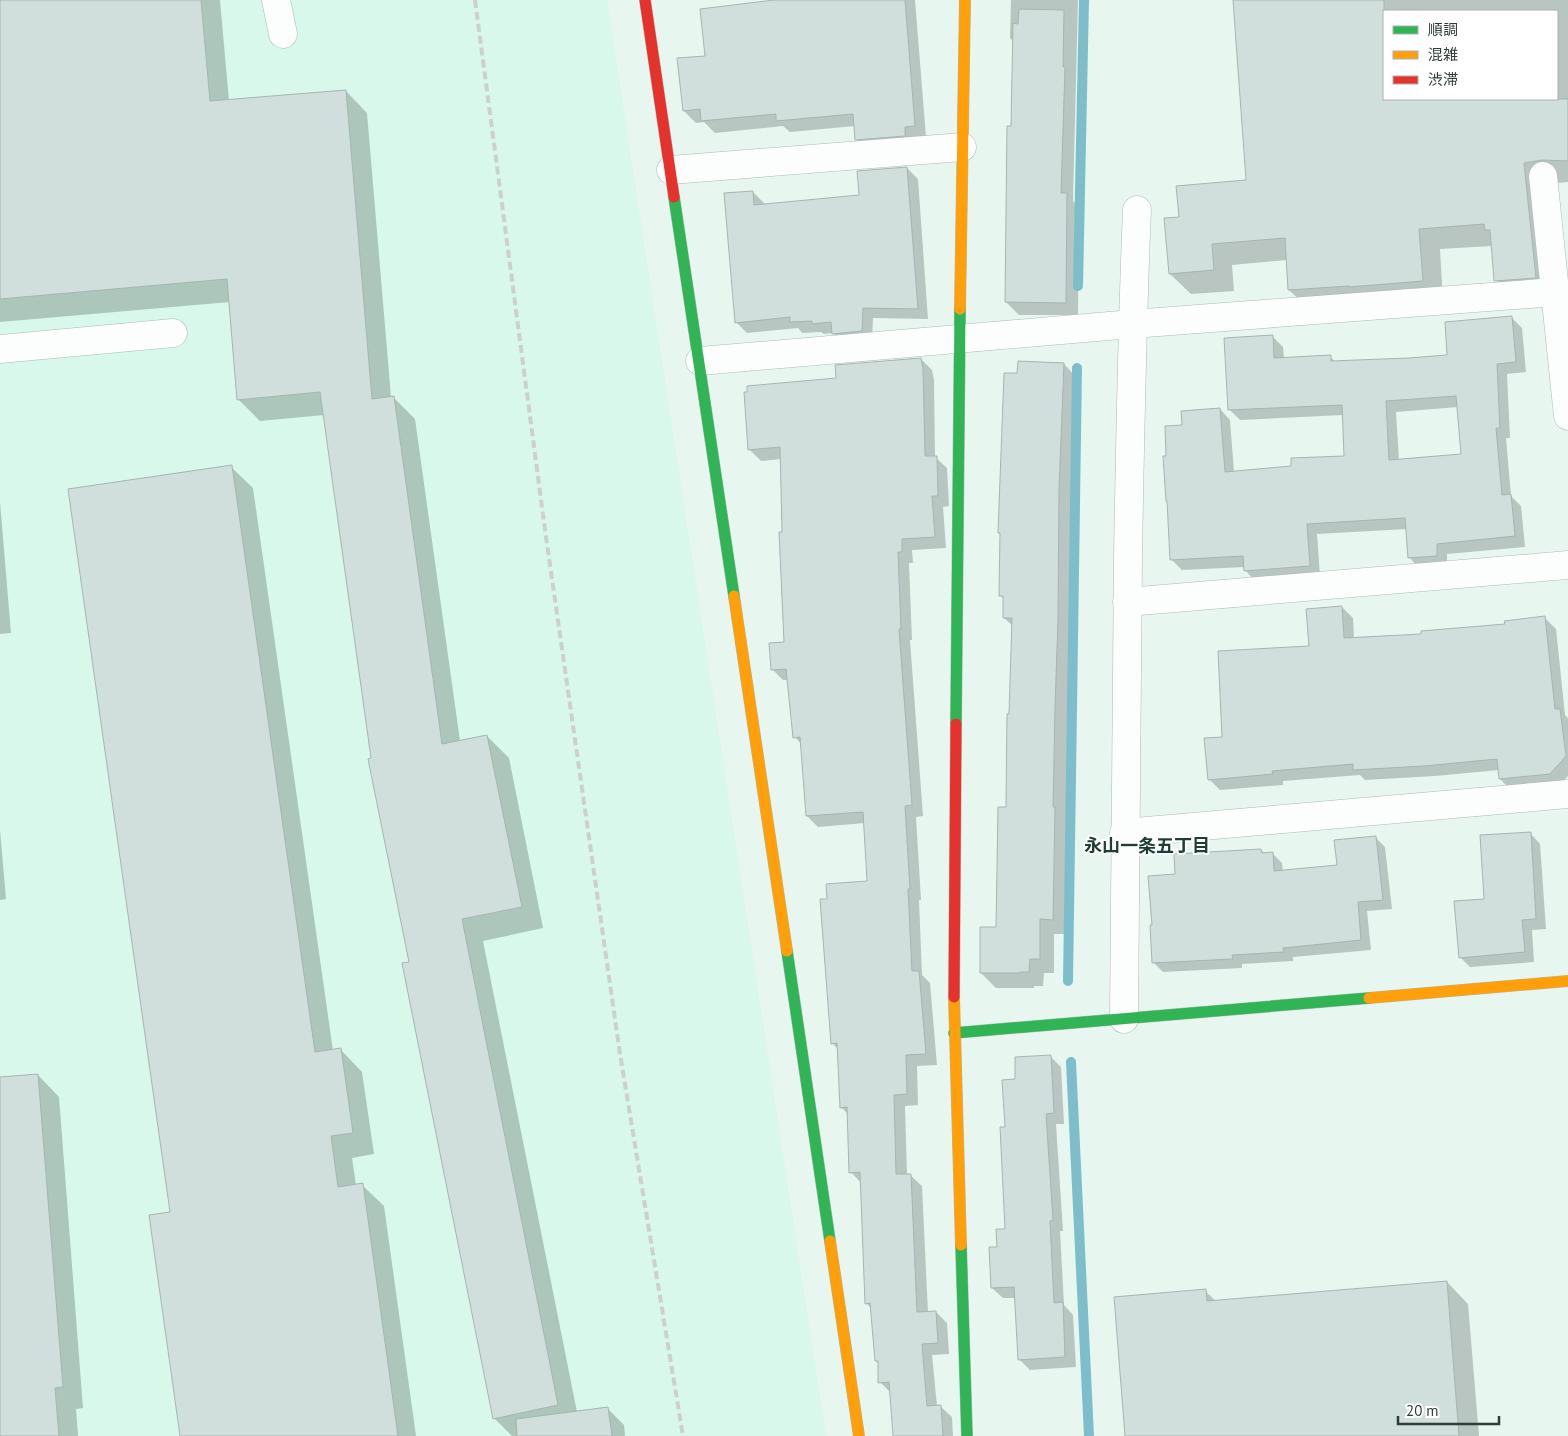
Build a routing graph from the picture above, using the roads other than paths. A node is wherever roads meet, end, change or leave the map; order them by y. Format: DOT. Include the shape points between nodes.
graph roads {
  1 [pos="276,0"];
  2 [pos="645,0"];
  3 [pos="965,0"];
  4 [pos="283,34"];
  5 [pos="962,147"];
  6 [pos="671,170"];
  7 [pos="1543,176"];
  8 [pos="1137,210"];
  9 [pos="1555,292"];
  10 [pos="1132,324"];
  11 [pos="173,333"];
  12 [pos="959,339"];
  13 [pos="0,349"];
  14 [pos="700,361"];
  15 [pos="1568,416"];
  16 [pos="1568,565"];
  17 [pos="1127,602"];
  18 [pos="1568,794"];
  19 [pos="1124,833"];
  20 [pos="1568,981"];
  21 [pos="1124,1019"];
  22 [pos="954,1033"];
  23 [pos="859,1436"];
  24 [pos="967,1436"];
  1 -- 4 [label="street"];
  2 -- 6 [label="street"];
  3 -- 5 [label="street"];
  5 -- 6 [label="street"];
  5 -- 12 [label="street"];
  6 -- 14 [label="street"];
  7 -- 9 [label="street"];
  8 -- 10 [label="street"];
  9 -- 10 [label="street"];
  9 -- 15 [label="street"];
  10 -- 12 [label="street"];
  10 -- 17 [label="street"];
  11 -- 13 [label="street"];
  12 -- 14 [label="street"];
  12 -- 22 [label="street"];
  14 -- 23 [label="street"];
  16 -- 17 [label="street"];
  17 -- 19 [label="street"];
  18 -- 19 [label="street"];
  19 -- 21 [label="street"];
  20 -- 21 [label="street"];
  21 -- 22 [label="street"];
  22 -- 24 [label="street"];
}
